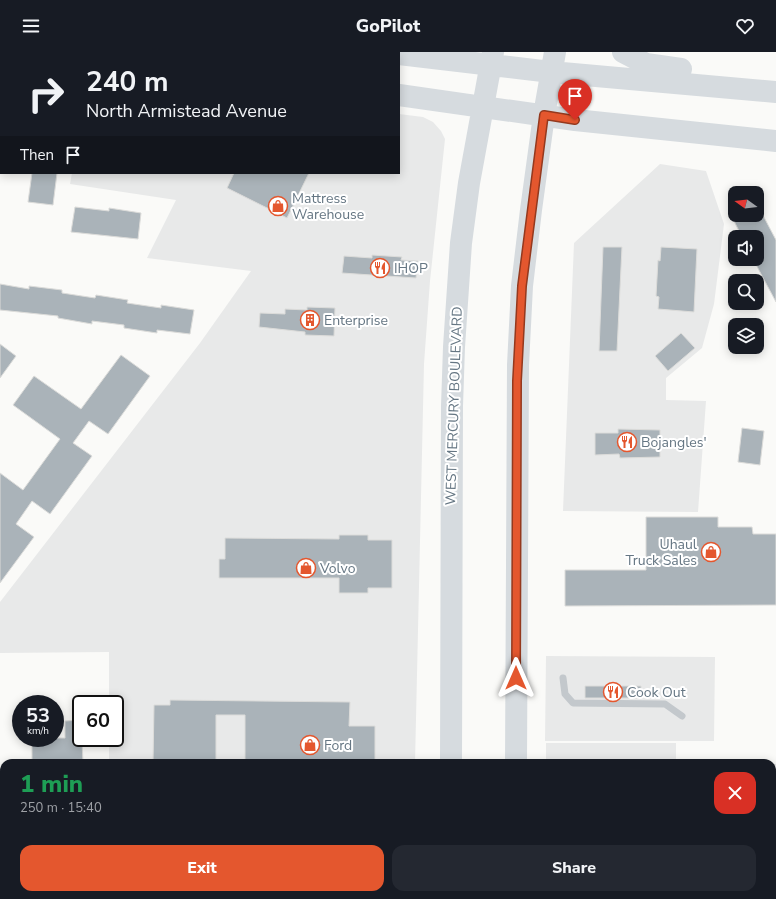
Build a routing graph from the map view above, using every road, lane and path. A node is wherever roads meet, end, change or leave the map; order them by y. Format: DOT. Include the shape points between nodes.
graph roads {
  1 [pos="623,52"];
  2 [pos="400,54"];
  3 [pos="492,58"];
  4 [pos="553,62"];
  5 [pos="776,79"];
  6 [pos="776,92"];
  7 [pos="400,95"];
  8 [pos="483,106"];
  9 [pos="544,115"];
  10 [pos="776,141"];
  11 [pos="563,678"];
  12 [pos="682,716"];
  13 [pos="451,759"];
  14 [pos="516,759"];
  1 -- 5 [label="main road" via="646,64 661,67"];
  2 -- 3 [label="main road"];
  3 -- 4 [label="main road"];
  3 -- 8 [label="main road, WEST MERCURY BOULEVARD"];
  4 -- 6 [label="main road"];
  4 -- 9 [label="main road"];
  7 -- 8 [label="main road"];
  8 -- 9 [label="main road"];
  8 -- 13 [label="main road, WEST MERCURY BOULEVARD" via="461,243 454,347"];
  9 -- 10 [label="main road"];
  9 -- 14 [label="main road" via="522,286 517,381"];
  11 -- 12 [label="lane" via="564,694 573,703 665,704"];
}
